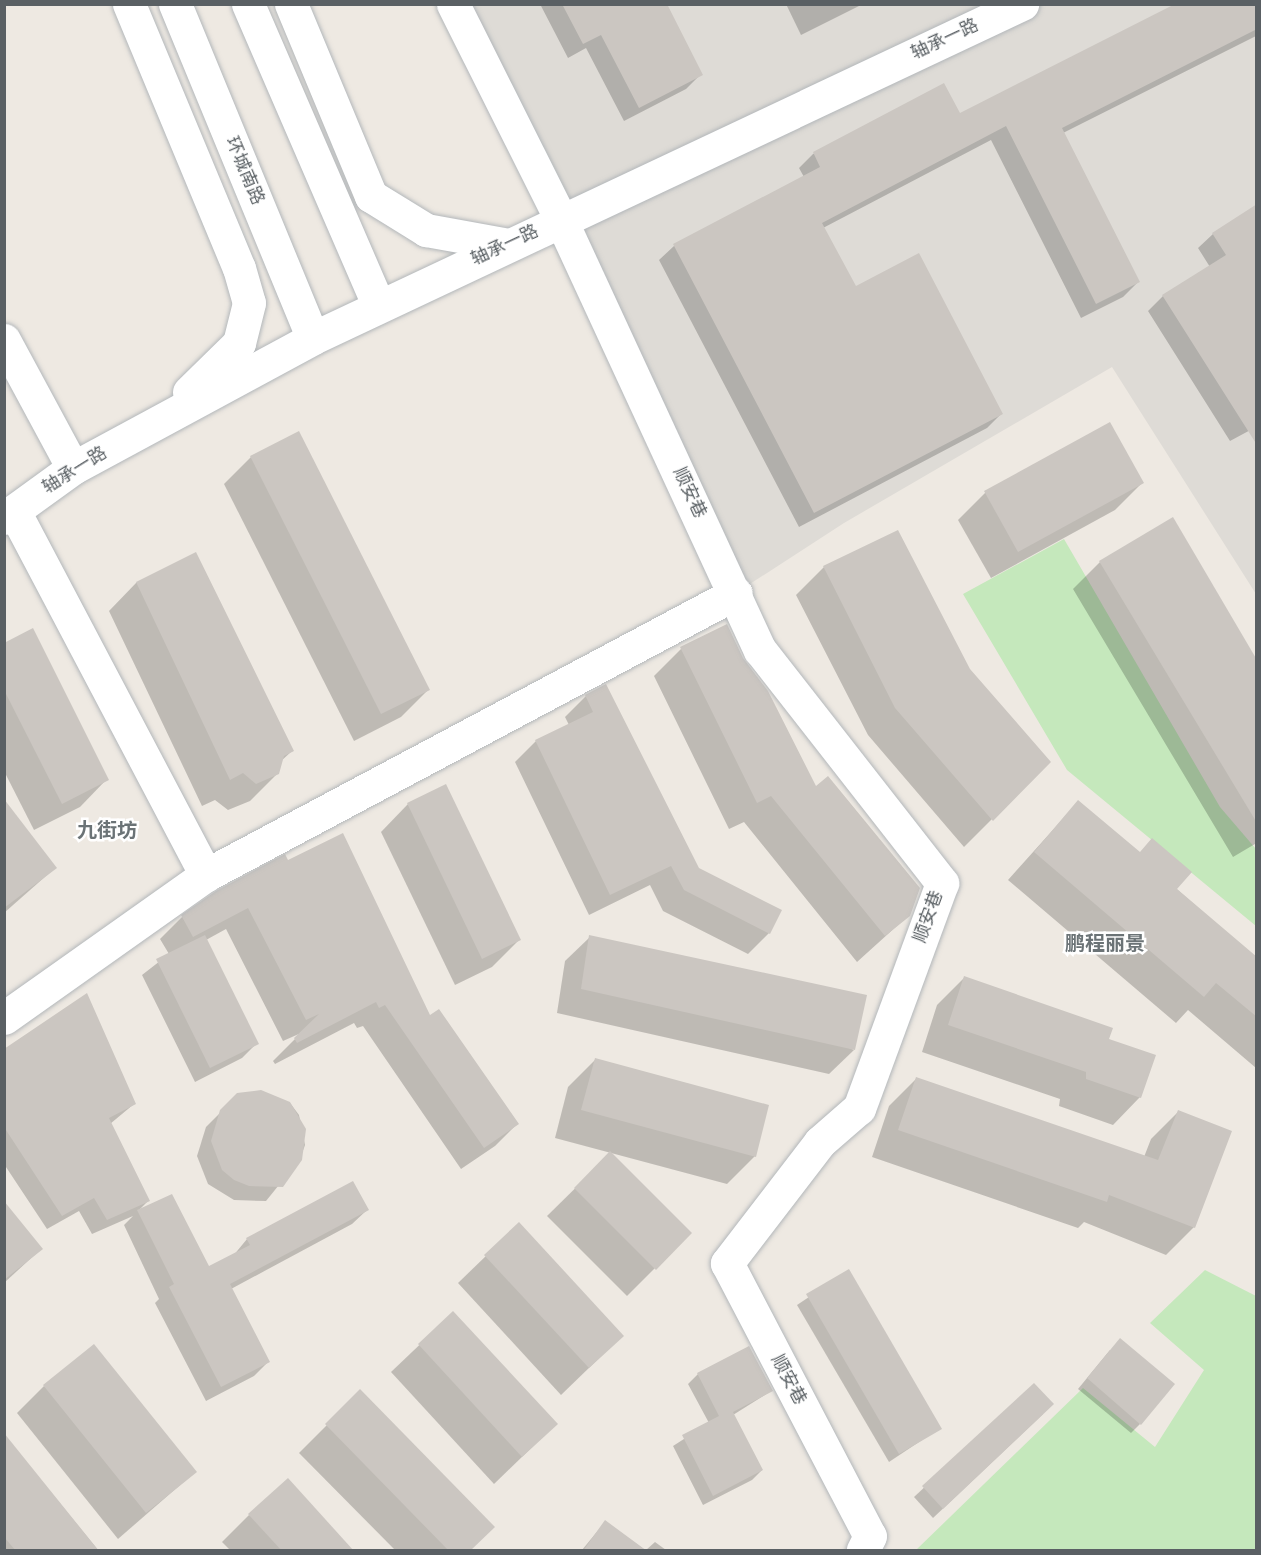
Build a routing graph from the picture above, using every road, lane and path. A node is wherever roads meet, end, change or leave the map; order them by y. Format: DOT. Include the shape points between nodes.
graph roads {
  1 [pos="129,4"];
  2 [pos="175,4"];
  3 [pos="248,4"];
  4 [pos="291,4"];
  5 [pos="453,4"];
  6 [pos="1022,4"];
  7 [pos="561,220"];
  8 [pos="509,245"];
  9 [pos="378,305"];
  10 [pos="313,338"];
  11 [pos="4,340"];
  12 [pos="162,420"];
  13 [pos="73,468"];
  14 [pos="9,515"];
  15 [pos="736,592"];
  16 [pos="206,875"];
  17 [pos="4,1018"];
  18 [pos="863,1551"];
  1 -- 12 [label="street" via="239,268 249,303 239,343"];
  2 -- 10 [label="street, 环城南路"];
  3 -- 9 [label="street"];
  4 -- 8 [label="street" via="371,196 426,230"];
  5 -- 7 [label="street, 顺安巷"];
  6 -- 7 [label="street, 轴承一路"];
  7 -- 8 [label="street, 轴承一路"];
  7 -- 15 [label="street, 顺安巷"];
  8 -- 9 [label="street, 轴承一路"];
  9 -- 10 [label="street, 轴承一路"];
  10 -- 12 [label="street, 轴承一路"];
  11 -- 13 [label="street"];
  12 -- 13 [label="street, 轴承一路"];
  13 -- 14 [label="street, 轴承一路"];
  14 -- 16 [label="street"];
  15 -- 16 [label="street"];
  15 -- 18 [label="street, 顺安巷" via="760,650 942,883 859,1108 820,1142 727,1263 870,1536"];
  16 -- 17 [label="street"];
}
